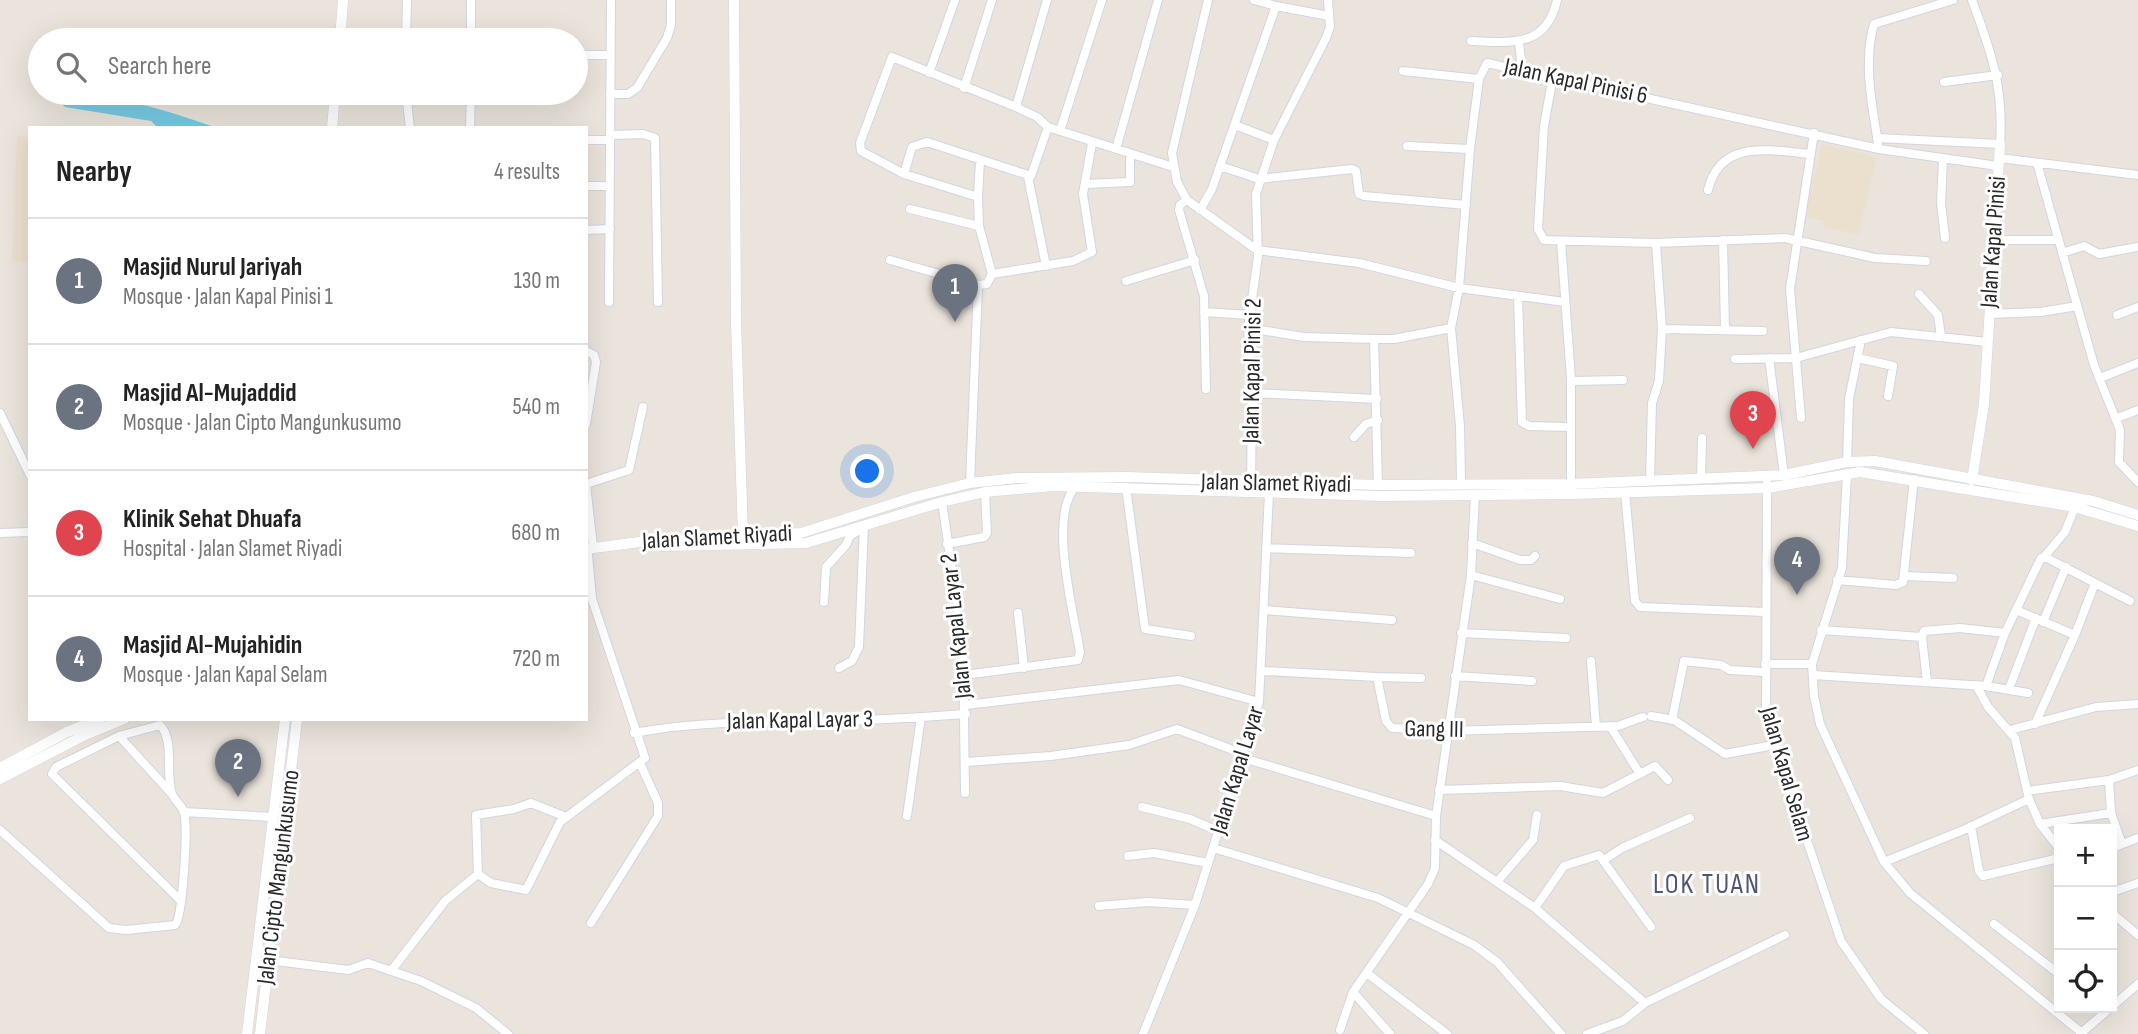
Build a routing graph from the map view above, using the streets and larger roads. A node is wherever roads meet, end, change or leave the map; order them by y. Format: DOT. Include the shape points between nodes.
graph roads {
  1 [pos="343,0"];
  2 [pos="407,0"];
  3 [pos="471,0"];
  4 [pos="611,0"];
  5 [pos="671,0"];
  6 [pos="734,0"];
  7 [pos="955,0"];
  8 [pos="992,0"];
  9 [pos="1047,0"];
  10 [pos="1102,0"];
  11 [pos="1158,0"];
  12 [pos="1208,0"];
  13 [pos="1254,0"];
  14 [pos="1328,0"];
  15 [pos="1557,0"];
  16 [pos="1953,0"];
  17 [pos="1972,0"];
  18 [pos="1276,6"];
  19 [pos="1329,16"];
  20 [pos="341,28"];
  21 [pos="406,28"];
  22 [pos="471,28"];
  23 [pos="1471,41"];
  24 [pos="1519,42"];
  25 [pos="588,54"];
  26 [pos="610,55"];
  27 [pos="1522,69"];
  28 [pos="1403,71"];
  29 [pos="929,73"];
  30 [pos="1998,75"];
  31 [pos="1553,76"];
  32 [pos="1479,79"];
  33 [pos="1944,82"];
  34 [pos="964,88"];
  35 [pos="610,94"];
  36 [pos="334,105"];
  37 [pos="407,105"];
  38 [pos="471,105"];
  39 [pos="1016,107"];
  40 [pos="1235,125"];
  41 [pos="332,126"];
  42 [pos="410,126"];
  43 [pos="470,126"];
  44 [pos="1048,127"];
  45 [pos="1060,131"];
  46 [pos="1814,133"];
  47 [pos="610,138"];
  48 [pos="1877,138"];
  49 [pos="588,140"];
  50 [pos="1274,141"];
  51 [pos="1092,143"];
  52 [pos="2000,144"];
  53 [pos="1407,146"];
  54 [pos="1116,149"];
  55 [pos="1470,149"];
  56 [pos="1879,149"];
  57 [pos="1810,154"];
  58 [pos="1130,155"];
  59 [pos="980,160"];
  60 [pos="1943,160"];
  61 [pos="1999,162"];
  62 [pos="2037,163"];
  63 [pos="1220,166"];
  64 [pos="1173,167"];
  65 [pos="904,174"];
  66 [pos="2138,174"];
  67 [pos="1028,177"];
  68 [pos="1259,179"];
  69 [pos="1085,184"];
  70 [pos="588,186"];
  71 [pos="610,186"];
  72 [pos="1708,190"];
  73 [pos="978,197"];
  74 [pos="1187,200"];
  75 [pos="1466,205"];
  76 [pos="910,209"];
  77 [pos="1200,210"];
  78 [pos="979,226"];
  79 [pos="610,229"];
  80 [pos="588,230"];
  81 [pos="1945,238"];
  82 [pos="1800,239"];
  83 [pos="1723,240"];
  84 [pos="1994,240"];
  85 [pos="2058,240"];
  86 [pos="1561,241"];
  87 [pos="1656,243"];
  88 [pos="2138,247"];
  89 [pos="1258,250"];
  90 [pos="2062,253"];
  91 [pos="890,260"];
  92 [pos="1195,260"];
  93 [pos="1926,261"];
  94 [pos="1046,266"];
  95 [pos="992,274"];
  96 [pos="1126,281"];
  97 [pos="978,285"];
  98 [pos="1459,288"];
  99 [pos="1919,294"];
  100 [pos="1518,297"];
  101 [pos="609,302"];
  102 [pos="658,302"];
  103 [pos="1565,302"];
  104 [pos="2077,306"];
  105 [pos="2138,307"];
  106 [pos="1204,312"];
  107 [pos="1989,314"];
  108 [pos="1250,315"];
  109 [pos="2118,315"];
  110 [pos="1248,328"];
  111 [pos="1451,328"];
  112 [pos="1725,328"];
  113 [pos="1662,329"];
  114 [pos="1763,331"];
  115 [pos="1941,336"];
  116 [pos="1374,339"];
  117 [pos="1861,340"];
  118 [pos="1988,342"];
  119 [pos="588,352"];
  120 [pos="1769,358"];
  121 [pos="1796,358"];
  122 [pos="1858,358"];
  123 [pos="1735,359"];
  124 [pos="2138,363"];
  125 [pos="2100,377"];
  126 [pos="1623,380"];
  127 [pos="1571,381"];
  128 [pos="1206,389"];
  129 [pos="1252,393"];
  130 [pos="1888,396"];
  131 [pos="1377,399"];
  132 [pos="588,402"];
  133 [pos="643,407"];
  134 [pos="2138,410"];
  135 [pos="0,413"];
  136 [pos="1801,418"];
  137 [pos="2117,418"];
  138 [pos="1378,420"];
  139 [pos="1570,427"];
  140 [pos="1354,437"];
  141 [pos="1702,438"];
  142 [pos="1847,468"];
  143 [pos="28,471"];
  144 [pos="1784,475"];
  145 [pos="1767,476"];
  146 [pos="1972,476"];
  147 [pos="1701,479"];
  148 [pos="1914,480"];
  149 [pos="1650,481"];
  150 [pos="1461,482"];
  151 [pos="2138,482"];
  152 [pos="588,483"];
  153 [pos="970,483"];
  154 [pos="1017,483"];
  155 [pos="1077,485"];
  156 [pos="1378,485"];
  157 [pos="1126,486"];
  158 [pos="1251,488"];
  159 [pos="1768,488"];
  160 [pos="1970,488"];
  161 [pos="1571,489"];
  162 [pos="985,492"];
  163 [pos="1625,492"];
  164 [pos="1269,493"];
  165 [pos="1475,495"];
  166 [pos="942,502"];
  167 [pos="2075,508"];
  168 [pos="2138,515"];
  169 [pos="864,526"];
  170 [pos="2138,526"];
  171 [pos="28,532"];
  172 [pos="0,533"];
  173 [pos="743,536"];
  174 [pos="1472,543"];
  175 [pos="947,544"];
  176 [pos="1266,548"];
  177 [pos="588,551"];
  178 [pos="1410,553"];
  179 [pos="1535,556"];
  180 [pos="2044,557"];
  181 [pos="2066,567"];
  182 [pos="1471,575"];
  183 [pos="1905,576"];
  184 [pos="1953,578"];
  185 [pos="1838,580"];
  186 [pos="2095,583"];
  187 [pos="1560,599"];
  188 [pos="2130,601"];
  189 [pos="824,603"];
  190 [pos="1265,610"];
  191 [pos="2015,610"];
  192 [pos="1765,612"];
  193 [pos="1018,613"];
  194 [pos="1392,620"];
  195 [pos="2039,620"];
  196 [pos="1821,630"];
  197 [pos="1461,633"];
  198 [pos="2005,633"];
  199 [pos="2075,635"];
  200 [pos="1191,636"];
  201 [pos="1922,637"];
  202 [pos="1566,638"];
  203 [pos="1591,661"];
  204 [pos="1812,664"];
  205 [pos="839,668"];
  206 [pos="1024,668"];
  207 [pos="1764,668"];
  208 [pos="1263,671"];
  209 [pos="965,675"];
  210 [pos="1813,675"];
  211 [pos="1455,676"];
  212 [pos="1377,677"];
  213 [pos="1422,678"];
  214 [pos="1532,681"];
  215 [pos="1927,682"];
  216 [pos="1981,685"];
  217 [pos="2009,689"];
  218 [pos="2028,693"];
  219 [pos="1259,702"];
  220 [pos="2138,704"];
  221 [pos="966,710"];
  222 [pos="921,718"];
  223 [pos="1672,720"];
  224 [pos="95,721"];
  225 [pos="119,721"];
  226 [pos="285,721"];
  227 [pos="297,721"];
  228 [pos="2035,724"];
  229 [pos="1610,726"];
  230 [pos="1596,727"];
  231 [pos="2010,730"];
  232 [pos="1447,731"];
  233 [pos="634,733"];
  234 [pos="119,736"];
  235 [pos="1773,745"];
  236 [pos="1240,755"];
  237 [pos="966,762"];
  238 [pos="640,763"];
  239 [pos="0,768"];
  240 [pos="2138,770"];
  241 [pos="1640,774"];
  242 [pos="0,779"];
  243 [pos="1668,780"];
  244 [pos="2109,780"];
  245 [pos="1439,790"];
  246 [pos="965,793"];
  247 [pos="172,795"];
  248 [pos="2028,795"];
  249 [pos="1142,807"];
  250 [pos="184,813"];
  251 [pos="2111,813"];
  252 [pos="1537,815"];
  253 [pos="907,816"];
  254 [pos="1436,816"];
  255 [pos="273,817"];
  256 [pos="566,817"];
  257 [pos="1690,818"];
  258 [pos="2040,824"];
  259 [pos="1971,826"];
  260 [pos="0,830"];
  261 [pos="1218,831"];
  262 [pos="2138,838"];
  263 [pos="1435,840"];
  264 [pos="2054,842"];
  265 [pos="2122,844"];
  266 [pos="2117,846"];
  267 [pos="1213,848"];
  268 [pos="1128,856"];
  269 [pos="2054,859"];
  270 [pos="1604,860"];
  271 [pos="1884,862"];
  272 [pos="1208,863"];
  273 [pos="478,874"];
  274 [pos="1497,882"];
  275 [pos="2138,883"];
  276 [pos="2117,890"];
  277 [pos="181,901"];
  278 [pos="1195,905"];
  279 [pos="1099,906"];
  280 [pos="1535,908"];
  281 [pos="1407,911"];
  282 [pos="2117,917"];
  283 [pos="591,923"];
  284 [pos="1994,924"];
  285 [pos="1651,927"];
  286 [pos="2138,935"];
  287 [pos="1785,936"];
  288 [pos="268,960"];
  289 [pos="2054,970"];
  290 [pos="391,971"];
  291 [pos="1368,974"];
  292 [pos="2138,984"];
  293 [pos="1353,992"];
  294 [pos="2117,1000"];
  295 [pos="1645,1003"];
  296 [pos="2101,1013"];
  297 [pos="1340,1030"];
  298 [pos="2081,1032"];
  299 [pos="247,1034"];
  300 [pos="260,1034"];
  301 [pos="508,1034"];
  302 [pos="1143,1034"];
  303 [pos="1390,1034"];
  304 [pos="1447,1034"];
  305 [pos="1561,1034"];
  306 [pos="1587,1034"];
  307 [pos="1924,1034"];
  1 -- 20 [label="street"];
  2 -- 21 [label="street"];
  3 -- 22 [label="street"];
  4 -- 26 [label="street"];
  5 -- 35 [label="street" via="667,38 638,88 628,94"];
  6 -- 173 [label="street"];
  7 -- 29 [label="street"];
  8 -- 34 [label="street"];
  9 -- 39 [label="street"];
  10 -- 45 [label="street"];
  11 -- 54 [label="street"];
  12 -- 64 [label="street" via="1175,138"];
  13 -- 18 [label="street"];
  14 -- 19 [label="street, Jalan Kapal Pinisi 2"];
  15 -- 24 [label="street" via="1548,23 1535,37"];
  16 -- 48 [label="street" via="1874,24 1870,62"];
  17 -- 30 [label="street, Jalan Kapal Pinisi"];
  18 -- 19 [label="street"];
  18 -- 40 [label="street"];
  19 -- 50 [label="street, Jalan Kapal Pinisi 2" via="1326,38"];
  23 -- 24 [label="street"];
  24 -- 27 [label="street"];
  25 -- 26 [label="street"];
  26 -- 35 [label="street"];
  27 -- 31 [label="street, Jalan Kapal Pinisi 6"];
  27 -- 32 [label="street, Jalan Kapal Pinisi 6" via="1487,62"];
  28 -- 32 [label="street"];
  29 -- 34 [label="street"];
  29 -- 65 [label="street" via="892,57 860,144 863,153"];
  30 -- 33 [label="street"];
  30 -- 52 [label="street, Jalan Kapal Pinisi"];
  31 -- 46 [label="street, Jalan Kapal Pinisi 6"];
  31 -- 86 [label="street" via="1544,126 1538,229 1544,240"];
  32 -- 55 [label="street, Jalan Kapal Pinisi 6"];
  34 -- 39 [label="street"];
  35 -- 47 [label="street"];
  36 -- 41 [label="street"];
  37 -- 42 [label="street"];
  38 -- 43 [label="street"];
  39 -- 44 [label="street"];
  40 -- 50 [label="street"];
  40 -- 63 [label="street"];
  44 -- 45 [label="street"];
  44 -- 67 [label="street" via="1035,173"];
  45 -- 51 [label="street"];
  46 -- 56 [label="street, Jalan Kapal Pinisi 6"];
  46 -- 57 [label="street"];
  47 -- 49 [label="street"];
  47 -- 71 [label="street"];
  47 -- 102 [label="street" via="643,134 655,138"];
  48 -- 52 [label="street"];
  48 -- 56 [label="street"];
  50 -- 68 [label="street, Jalan Kapal Pinisi 2"];
  51 -- 54 [label="street"];
  51 -- 69 [label="street"];
  52 -- 61 [label="street, Jalan Kapal Pinisi"];
  53 -- 55 [label="street"];
  54 -- 58 [label="street"];
  55 -- 75 [label="street, Jalan Kapal Pinisi 6"];
  56 -- 60 [label="street, Jalan Kapal Pinisi 6"];
  57 -- 72 [label="street" via="1764,149 1744,152 1719,166"];
  57 -- 82 [label="street"];
  58 -- 64 [label="street"];
  58 -- 69 [label="street" via="1130,182"];
  59 -- 65 [label="street" via="920,143 912,147"];
  59 -- 67 [label="street"];
  59 -- 73 [label="street"];
  60 -- 61 [label="street, Jalan Kapal Pinisi 6"];
  60 -- 81 [label="street"];
  61 -- 62 [label="street, Jalan Kapal Pinisi 6"];
  61 -- 84 [label="street, Jalan Kapal Pinisi"];
  62 -- 66 [label="street, Jalan Kapal Pinisi 6"];
  62 -- 85 [label="street"];
  63 -- 68 [label="street"];
  63 -- 77 [label="street"];
  64 -- 74 [label="street"];
  65 -- 73 [label="street"];
  67 -- 94 [label="street"];
  68 -- 75 [label="street" via="1352,169 1364,197"];
  68 -- 89 [label="street, Jalan Kapal Pinisi 2"];
  69 -- 94 [label="street" via="1083,202 1092,252"];
  70 -- 71 [label="street"];
  71 -- 79 [label="street"];
  73 -- 78 [label="street"];
  74 -- 77 [label="street"];
  74 -- 92 [label="street" via="1179,210"];
  75 -- 98 [label="street, Jalan Kapal Pinisi 6"];
  76 -- 78 [label="street"];
  77 -- 89 [label="street"];
  78 -- 95 [label="street"];
  79 -- 80 [label="street"];
  79 -- 101 [label="street"];
  82 -- 83 [label="street"];
  82 -- 93 [label="street" via="1875,258"];
  82 -- 121 [label="street" via="1790,289"];
  83 -- 87 [label="street"];
  83 -- 112 [label="street"];
  84 -- 85 [label="street"];
  84 -- 107 [label="street, Jalan Kapal Pinisi"];
  85 -- 90 [label="street"];
  86 -- 87 [label="street"];
  86 -- 103 [label="street"];
  87 -- 113 [label="street"];
  88 -- 90 [label="street" via="2099,254 2084,246"];
  89 -- 98 [label="street" via="1359,263"];
  89 -- 108 [label="street, Jalan Kapal Pinisi 2"];
  90 -- 104 [label="street"];
  91 -- 97 [label="street"];
  92 -- 96 [label="street"];
  92 -- 106 [label="street"];
  94 -- 95 [label="street"];
  95 -- 97 [label="street" via="989,282"];
  97 -- 153 [label="street"];
  98 -- 100 [label="street"];
  98 -- 111 [label="street, Jalan Kapal Pinisi 6"];
  99 -- 115 [label="street" via="1938,315"];
  100 -- 103 [label="street"];
  100 -- 139 [label="street" via="1522,422"];
  103 -- 127 [label="street"];
  104 -- 107 [label="street"];
  104 -- 125 [label="street"];
  105 -- 109 [label="street"];
  106 -- 108 [label="street"];
  106 -- 128 [label="street"];
  107 -- 118 [label="street, Jalan Kapal Pinisi"];
  108 -- 110 [label="street, Jalan Kapal Pinisi 2"];
  110 -- 116 [label="street" via="1304,337"];
  110 -- 129 [label="street, Jalan Kapal Pinisi 2"];
  111 -- 116 [label="street"];
  111 -- 150 [label="street, Jalan Kapal Pinisi 6"];
  112 -- 113 [label="street"];
  112 -- 114 [label="street"];
  113 -- 149 [label="street" via="1659,381 1652,403"];
  115 -- 117 [label="street" via="1891,332"];
  115 -- 118 [label="street"];
  116 -- 131 [label="street"];
  117 -- 121 [label="street"];
  117 -- 122 [label="street"];
  118 -- 146 [label="street, Jalan Kapal Pinisi"];
  119 -- 132 [label="street" via="596,362"];
  120 -- 121 [label="street"];
  120 -- 123 [label="street"];
  120 -- 144 [label="street"];
  121 -- 136 [label="street"];
  122 -- 130 [label="street" via="1893,366"];
  122 -- 142 [label="street" via="1849,399"];
  124 -- 125 [label="street"];
  125 -- 137 [label="street"];
  126 -- 127 [label="street"];
  127 -- 139 [label="street"];
  129 -- 131 [label="street"];
  129 -- 158 [label="street, Jalan Kapal Pinisi 2"];
  131 -- 138 [label="street"];
  133 -- 152 [label="street" via="629,470"];
  134 -- 137 [label="street"];
  135 -- 143 [label="street"];
  137 -- 151 [label="street" via="2122,439 2119,462"];
  138 -- 140 [label="street" via="1366,424"];
  138 -- 156 [label="street"];
  139 -- 161 [label="street"];
  141 -- 147 [label="street"];
  142 -- 144 [label="street, Jalan Slamet Riyadi"];
  142 -- 146 [label="street, Jalan Slamet Riyadi" via="1875,461"];
  142 -- 148 [label="street, Jalan Slamet Riyadi"];
  142 -- 159 [label="street, Jalan Slamet Riyadi"];
  142 -- 185 [label="street"];
  144 -- 145 [label="street, Jalan Slamet Riyadi"];
  145 -- 147 [label="street, Jalan Slamet Riyadi"];
  145 -- 159 [label="street, Jalan Kapal Selam"];
  146 -- 160 [label="street, Jalan Kapal Pinisi"];
  146 -- 168 [label="street, Jalan Slamet Riyadi"];
  147 -- 149 [label="street, Jalan Slamet Riyadi"];
  148 -- 160 [label="street, Jalan Slamet Riyadi"];
  148 -- 183 [label="street"];
  149 -- 161 [label="street, Jalan Slamet Riyadi"];
  150 -- 156 [label="street, Jalan Slamet Riyadi"];
  150 -- 161 [label="street, Jalan Slamet Riyadi"];
  153 -- 154 [label="street, Jalan Slamet Riyadi"];
  153 -- 173 [label="street, Jalan Slamet Riyadi" via="820,529 782,536"];
  154 -- 155 [label="street, Jalan Slamet Riyadi"];
  154 -- 158 [label="street, Jalan Slamet Riyadi" via="1074,476"];
  154 -- 162 [label="street, Jalan Slamet Riyadi"];
  155 -- 157 [label="street, Jalan Slamet Riyadi"];
  155 -- 206 [label="street" via="1065,511 1065,559 1080,656 1072,662"];
  156 -- 158 [label="street, Jalan Slamet Riyadi"];
  157 -- 158 [label="street, Jalan Slamet Riyadi"];
  157 -- 200 [label="street" via="1145,629"];
  158 -- 164 [label="street, Jalan Slamet Riyadi"];
  159 -- 163 [label="street, Jalan Slamet Riyadi"];
  159 -- 192 [label="street, Jalan Kapal Selam"];
  160 -- 167 [label="street, Jalan Slamet Riyadi"];
  161 -- 163 [label="street, Jalan Slamet Riyadi"];
  161 -- 165 [label="street, Jalan Slamet Riyadi"];
  162 -- 166 [label="street, Jalan Slamet Riyadi"];
  162 -- 175 [label="street" via="984,537"];
  163 -- 192 [label="street" via="1640,607"];
  164 -- 165 [label="street, Jalan Slamet Riyadi"];
  164 -- 176 [label="street, Jalan Kapal Layar"];
  165 -- 174 [label="street"];
  166 -- 169 [label="street, Jalan Slamet Riyadi"];
  166 -- 175 [label="street, Jalan Kapal Layar 2"];
  167 -- 170 [label="street, Jalan Slamet Riyadi"];
  167 -- 180 [label="street" via="2065,532"];
  169 -- 177 [label="street, Jalan Slamet Riyadi" via="784,546"];
  169 -- 189 [label="street" via="826,567"];
  169 -- 205 [label="street" via="859,647 852,661"];
  171 -- 172 [label="street"];
  173 -- 177 [label="street, Jalan Slamet Riyadi" via="655,540"];
  174 -- 179 [label="street" via="1520,560"];
  174 -- 182 [label="street"];
  175 -- 209 [label="street, Jalan Kapal Layar 2"];
  176 -- 178 [label="street"];
  176 -- 190 [label="street, Jalan Kapal Layar"];
  177 -- 233 [label="street" via="592,599"];
  180 -- 181 [label="street"];
  180 -- 191 [label="street"];
  181 -- 186 [label="street"];
  181 -- 195 [label="street"];
  182 -- 187 [label="street"];
  182 -- 197 [label="street"];
  183 -- 184 [label="street"];
  183 -- 185 [label="street" via="1901,585"];
  185 -- 196 [label="street"];
  186 -- 188 [label="street"];
  186 -- 199 [label="street"];
  190 -- 194 [label="street"];
  190 -- 208 [label="street, Jalan Kapal Layar"];
  191 -- 195 [label="street"];
  191 -- 198 [label="street"];
  192 -- 207 [label="street, Jalan Kapal Selam"];
  193 -- 206 [label="street"];
  195 -- 199 [label="street"];
  195 -- 217 [label="street"];
  196 -- 201 [label="street"];
  196 -- 204 [label="street"];
  197 -- 202 [label="street"];
  197 -- 211 [label="street"];
  198 -- 201 [label="street" via="1939,629 1924,631"];
  198 -- 216 [label="street"];
  199 -- 228 [label="street"];
  201 -- 215 [label="street"];
  203 -- 230 [label="street"];
  204 -- 207 [label="street"];
  204 -- 210 [label="street"];
  206 -- 209 [label="street"];
  207 -- 223 [label="street" via="1730,670 1685,661"];
  207 -- 235 [label="street, Jalan Kapal Selam" via="1764,708"];
  208 -- 212 [label="street"];
  208 -- 219 [label="street, Jalan Kapal Layar"];
  209 -- 221 [label="street, Jalan Kapal Layar 2"];
  210 -- 215 [label="street"];
  210 -- 271 [label="street" via="1820,724"];
  211 -- 214 [label="street"];
  211 -- 232 [label="street"];
  212 -- 213 [label="street"];
  212 -- 232 [label="street, Gang III" via="1388,726"];
  215 -- 216 [label="street"];
  216 -- 217 [label="street"];
  216 -- 231 [label="street" via="1988,707"];
  217 -- 218 [label="street"];
  219 -- 221 [label="street, Jalan Kapal Layar 3" via="1179,680"];
  219 -- 236 [label="street, Jalan Kapal Layar"];
  220 -- 228 [label="street" via="2096,707"];
  221 -- 222 [label="street, Jalan Kapal Layar 3"];
  221 -- 237 [label="street, Jalan Kapal Layar 2"];
  222 -- 233 [label="street, Jalan Kapal Layar 3" via="679,724"];
  222 -- 253 [label="street"];
  223 -- 229 [label="street, Gang III" via="1647,717"];
  223 -- 235 [label="street" via="1723,753"];
  224 -- 239 [label="street"];
  225 -- 242 [label="street"];
  226 -- 255 [label="street, Jalan Cipto Mangunkusumo"];
  227 -- 288 [label="street, Jalan Cipto Mangunkusumo"];
  228 -- 231 [label="street"];
  229 -- 230 [label="street, Gang III"];
  229 -- 241 [label="street"];
  230 -- 232 [label="street, Gang III"];
  231 -- 248 [label="street"];
  232 -- 245 [label="street"];
  233 -- 238 [label="street" via="644,754"];
  234 -- 247 [label="street"];
  234 -- 247 [label="street" via="155,724 163,728"];
  234 -- 277 [label="street" via="56,767 52,774"];
  235 -- 307 [label="street, Jalan Kapal Selam" via="1841,941 1881,999"];
  236 -- 237 [label="street" via="1177,729 1129,744"];
  236 -- 254 [label="street"];
  236 -- 261 [label="street, Jalan Kapal Layar"];
  237 -- 246 [label="street, Jalan Kapal Layar 2"];
  238 -- 256 [label="street"];
  238 -- 283 [label="street" via="658,803 658,816"];
  240 -- 244 [label="street"];
  241 -- 243 [label="street" via="1655,766"];
  241 -- 245 [label="street" via="1603,793 1560,786"];
  244 -- 248 [label="street"];
  244 -- 251 [label="street"];
  245 -- 254 [label="street"];
  247 -- 250 [label="street"];
  248 -- 258 [label="street"];
  248 -- 259 [label="street"];
  249 -- 261 [label="street"];
  250 -- 255 [label="street"];
  250 -- 277 [label="street"];
  251 -- 258 [label="street"];
  251 -- 265 [label="street"];
  252 -- 274 [label="street" via="1533,840"];
  254 -- 263 [label="street"];
  255 -- 299 [label="street, Jalan Cipto Mangunkusumo"];
  256 -- 273 [label="street" via="555,827 526,890 491,883"];
  256 -- 273 [label="street" via="531,803 474,816"];
  257 -- 270 [label="street"];
  258 -- 264 [label="street"];
  259 -- 269 [label="street" via="1983,876"];
  259 -- 271 [label="street"];
  260 -- 277 [label="street" via="109,928 175,925"];
  261 -- 267 [label="street, Jalan Kapal Layar"];
  262 -- 265 [label="street"];
  263 -- 274 [label="street"];
  263 -- 281 [label="street" via="1433,876"];
  265 -- 266 [label="street"];
  267 -- 272 [label="street, Jalan Kapal Layar"];
  267 -- 281 [label="street"];
  268 -- 272 [label="street" via="1154,853"];
  270 -- 280 [label="street" via="1596,855 1564,866"];
  270 -- 285 [label="street"];
  271 -- 298 [label="street" via="1910,893"];
  272 -- 278 [label="street, Jalan Kapal Layar"];
  273 -- 290 [label="street" via="446,901"];
  274 -- 280 [label="street"];
  275 -- 276 [label="street"];
  278 -- 279 [label="street"];
  278 -- 302 [label="street, Jalan Kapal Layar"];
  280 -- 295 [label="street"];
  281 -- 291 [label="street"];
  281 -- 305 [label="street" via="1497,962"];
  282 -- 286 [label="street"];
  284 -- 289 [label="street"];
  287 -- 295 [label="street"];
  288 -- 290 [label="street" via="348,970 365,962"];
  288 -- 300 [label="street, Jalan Cipto Mangunkusumo"];
  290 -- 301 [label="street" via="486,1013"];
  291 -- 293 [label="street"];
  291 -- 304 [label="street"];
  292 -- 294 [label="street"];
  293 -- 297 [label="street"];
  293 -- 303 [label="street"];
  295 -- 306 [label="street" via="1623,1021"];
  296 -- 298 [label="street"];
}
